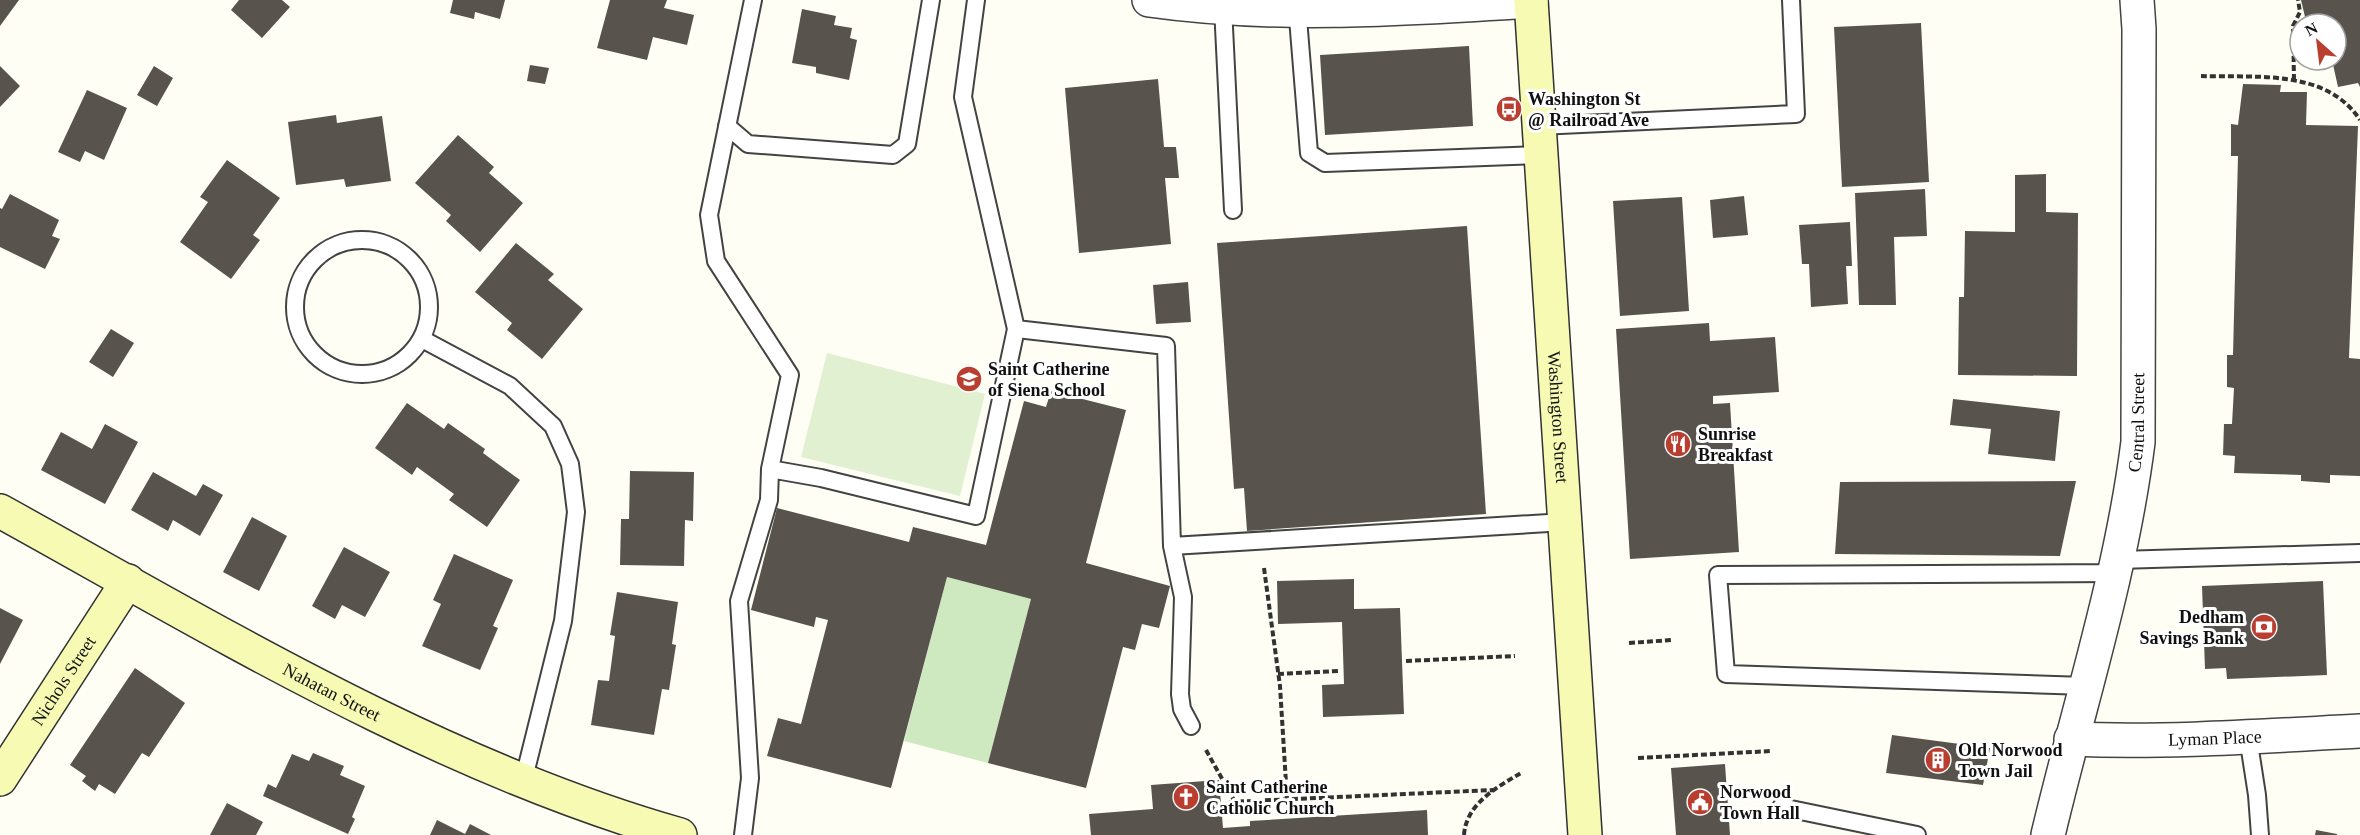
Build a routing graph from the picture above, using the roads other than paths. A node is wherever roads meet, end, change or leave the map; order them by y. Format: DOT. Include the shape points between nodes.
graph roads {
  1 [pos="753,0"];
  2 [pos="931,0"];
  3 [pos="976,0"];
  4 [pos="1149,0"];
  5 [pos="1531,0"];
  6 [pos="1791,0"];
  7 [pos="2137,0"];
  8 [pos="1297,4"];
  9 [pos="1416,4"];
  10 [pos="1223,7"];
  11 [pos="727,126"];
  12 [pos="1540,141"];
  13 [pos="1233,210"];
  14 [pos="1016,329"];
  15 [pos="422,339"];
  16 [pos="770,469"];
  17 [pos="0,511"];
  18 [pos="1565,522"];
  19 [pos="1172,546"];
  20 [pos="2360,552"];
  21 [pos="2116,566"];
  22 [pos="128,582"];
  23 [pos="2086,686"];
  24 [pos="1191,726"];
  25 [pos="2360,731"];
  26 [pos="2248,737"];
  27 [pos="2071,739"];
  28 [pos="0,779"];
  29 [pos="523,782"];
  30 [pos="1781,807"];
  31 [pos="645,831"];
  32 [pos="680,835"];
  33 [pos="743,835"];
  34 [pos="1585,835"];
  35 [pos="1917,835"];
  36 [pos="2048,835"];
  37 [pos="2260,835"];
  1 -- 11 [label="lane"];
  2 -- 11 [label="lane" via="907,144 893,155 748,144"];
  3 -- 14 [label="lane" via="963,97"];
  4 -- 10 [label="street"];
  5 -- 9 [label="street"];
  5 -- 12 [label="main road, Washington Street"];
  6 -- 12 [label="lane" via="1796,114"];
  7 -- 21 [label="street, Central Street" via="2138,442"];
  8 -- 9 [label="street"];
  8 -- 10 [label="street"];
  8 -- 12 [label="lane" via="1309,153 1325,163"];
  10 -- 13 [label="lane"];
  11 -- 16 [label="lane" via="709,215 716,261 790,375"];
  12 -- 18 [label="main road, Washington Street"];
  14 -- 16 [label="lane" via="976,516"];
  14 -- 19 [label="lane" via="1166,346"];
  15 -- 15 [label="lane" via="429,317 428,294 420,273 406,255 386,244 363,239 340,243 320,254 304,272 295,295 295,318 303,341 318,360 340,371 363,375 387,371 407,358"];
  15 -- 29 [label="lane" via="510,386 553,426 570,464 576,512 563,621"];
  16 -- 33 [label="lane" via="769,500 739,602 750,778"];
  17 -- 22 [label="main road, Nahatan Street"];
  18 -- 19 [label="lane"];
  18 -- 34 [label="main road, Washington Street"];
  19 -- 24 [label="lane" via="1183,597 1180,694"];
  20 -- 21 [label="lane"];
  21 -- 23 [label="street, Central Street"];
  21 -- 23 [label="lane" via="1718,575 1726,674"];
  22 -- 28 [label="main road, Nichols Street"];
  22 -- 29 [label="main road, Nahatan Street" via="380,716"];
  23 -- 27 [label="street, Central Street"];
  25 -- 26 [label="street, Lyman Place"];
  26 -- 27 [label="street, Lyman Place"];
  26 -- 37 [label="lane"];
  27 -- 36 [label="street, Central Street"];
  29 -- 31 [label="main road, Nahatan Street"];
  30 -- 35 [label="lane"];
  31 -- 32 [label="main road, Nahatan Street"];
}
